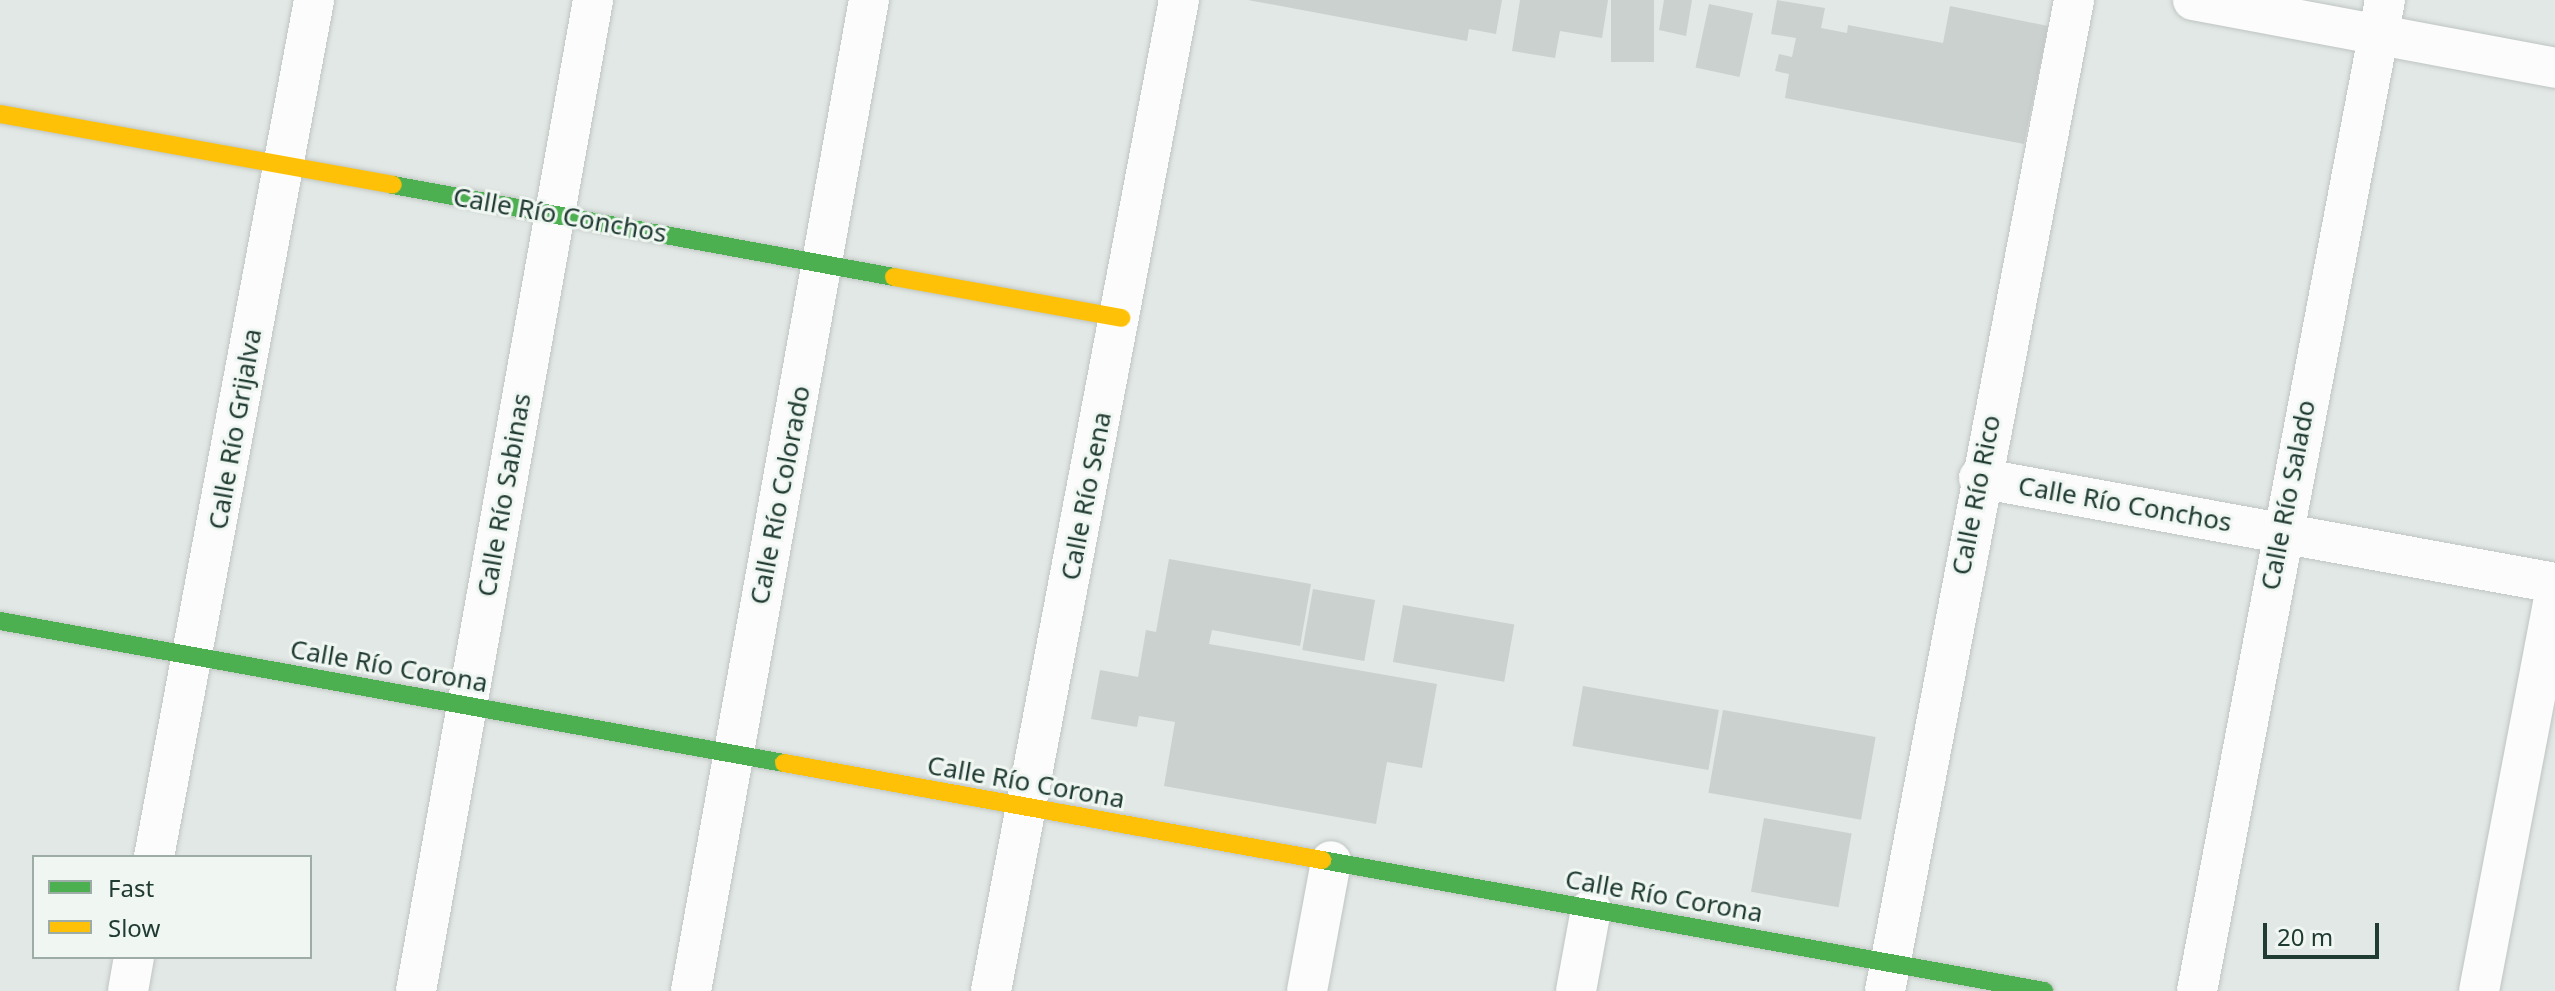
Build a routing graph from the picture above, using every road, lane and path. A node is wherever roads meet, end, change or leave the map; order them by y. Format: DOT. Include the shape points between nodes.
graph roads {
  1 [pos="314,0"];
  2 [pos="593,0"];
  3 [pos="869,0"];
  4 [pos="1179,0"];
  5 [pos="2074,0"];
  6 [pos="2193,0"];
  7 [pos="2382,17"];
  8 [pos="2555,68"];
  9 [pos="0,114"];
  10 [pos="284,164"];
  11 [pos="554,214"];
  12 [pos="823,264"];
  13 [pos="1121,318"];
  14 [pos="1979,478"];
  15 [pos="2280,532"];
  16 [pos="2555,583"];
  17 [pos="2555,592"];
  18 [pos="0,621"];
  19 [pos="192,658"];
  20 [pos="467,706"];
  21 [pos="731,756"];
  22 [pos="1025,808"];
  23 [pos="154,855"];
  24 [pos="1331,861"];
  25 [pos="1591,909"];
  26 [pos="134,959"];
  27 [pos="1887,977"];
  28 [pos="128,991"];
  29 [pos="416,991"];
  30 [pos="691,991"];
  31 [pos="991,991"];
  32 [pos="1307,991"];
  33 [pos="1576,991"];
  34 [pos="2044,991"];
  35 [pos="2197,991"];
  36 [pos="2479,991"];
  1 -- 10 [label="street, Calle Río Grijalva"];
  2 -- 11 [label="street, Calle Río Sabinas"];
  3 -- 12 [label="street, Calle Río Colorado"];
  4 -- 13 [label="street, Calle Río Sena"];
  5 -- 14 [label="street, Calle Río Rico"];
  6 -- 7 [label="street"];
  7 -- 8 [label="street"];
  7 -- 15 [label="street, Calle Río Salado"];
  9 -- 10 [label="street, Calle Río Conchos"];
  10 -- 11 [label="street, Calle Río Conchos"];
  10 -- 19 [label="street, Calle Río Grijalva"];
  11 -- 12 [label="street, Calle Río Conchos"];
  11 -- 20 [label="street, Calle Río Sabinas"];
  12 -- 13 [label="street, Calle Río Conchos"];
  12 -- 21 [label="street, Calle Río Colorado"];
  13 -- 22 [label="street, Calle Río Sena"];
  14 -- 15 [label="street, Calle Río Conchos"];
  14 -- 27 [label="street, Calle Río Rico"];
  15 -- 16 [label="street, Calle Río Conchos"];
  15 -- 35 [label="street, Calle Río Salado"];
  17 -- 36 [label="street"];
  18 -- 19 [label="street, Calle Río Corona"];
  19 -- 20 [label="street, Calle Río Corona"];
  19 -- 23 [label="street, Calle Río Grijalva"];
  20 -- 21 [label="street, Calle Río Corona"];
  20 -- 29 [label="street, Calle Río Sabinas"];
  21 -- 22 [label="street, Calle Río Corona"];
  21 -- 30 [label="street, Calle Río Colorado"];
  22 -- 24 [label="street, Calle Río Corona"];
  22 -- 31 [label="street, Calle Río Sena"];
  24 -- 25 [label="street, Calle Río Corona"];
  24 -- 32 [label="street"];
  25 -- 27 [label="street, Calle Río Corona"];
  25 -- 33 [label="street"];
  26 -- 28 [label="street"];
  27 -- 34 [label="street, Calle Río Corona"];
}
